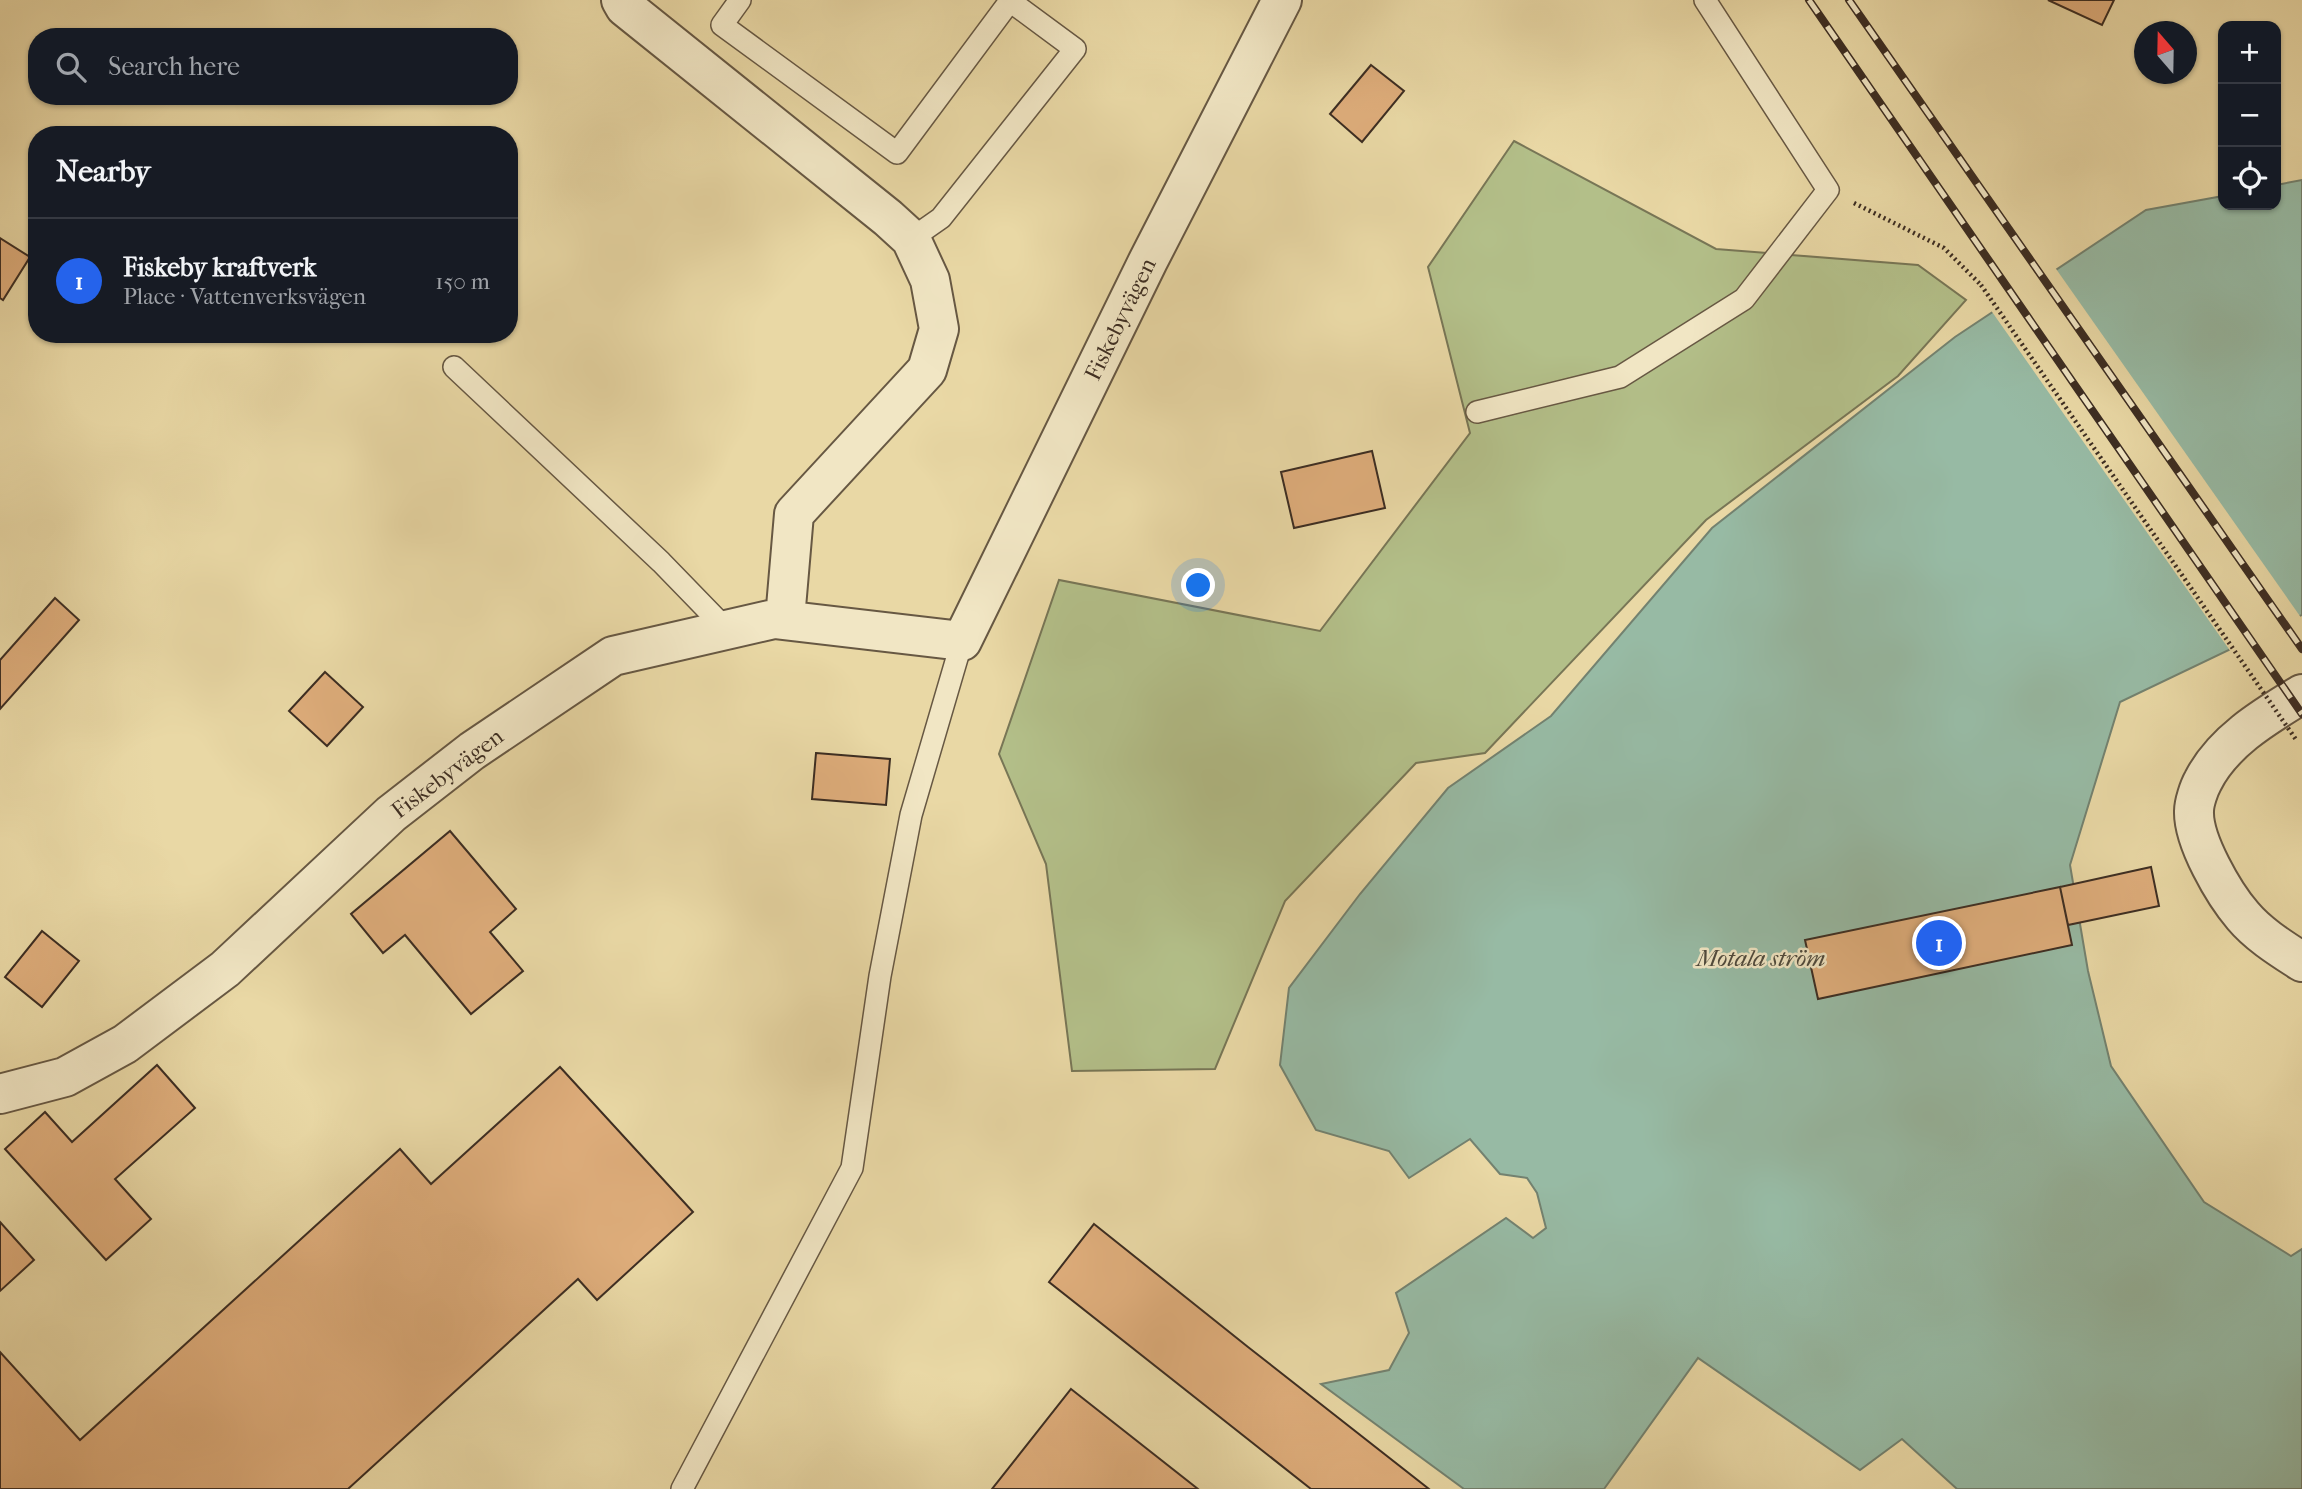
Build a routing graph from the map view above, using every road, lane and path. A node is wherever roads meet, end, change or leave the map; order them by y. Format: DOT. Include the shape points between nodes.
graph roads {
  1 [pos="621,0"];
  2 [pos="740,0"];
  3 [pos="1282,0"];
  4 [pos="1705,0"];
  5 [pos="1828,190"];
  6 [pos="911,239"];
  7 [pos="454,368"];
  8 [pos="1477,412"];
  9 [pos="785,619"];
  10 [pos="727,631"];
  11 [pos="962,641"];
  12 [pos="2302,694"];
  13 [pos="2302,749"];
  14 [pos="2302,962"];
  15 [pos="0,1094"];
  16 [pos="682,1489"];
  1 -- 6 [label="street"];
  2 -- 6 [label="lane" via="722,25 897,153 1010,1 1075,49 941,218"];
  3 -- 11 [label="street, Fiskebyvägen"];
  4 -- 5 [label="lane"];
  5 -- 8 [label="lane" via="1744,299 1620,377"];
  5 -- 13 [label="path, bridge" via="1944,248 1981,285"];
  6 -- 9 [label="street" via="930,280 939,329 927,370 794,514"];
  7 -- 10 [label="lane" via="661,562"];
  9 -- 10 [label="street, Fiskebyvägen"];
  9 -- 11 [label="street, Fiskebyvägen"];
  10 -- 15 [label="street, Fiskebyvägen" via="613,656 472,751 391,814 225,969 125,1044 65,1077"];
  11 -- 16 [label="lane, Fiskebyvägen" via="911,815 880,976 852,1168"];
  12 -- 14 [label="street" via="2264,717 2223,752 2202,781 2193,811 2218,883 2244,918"];
}
